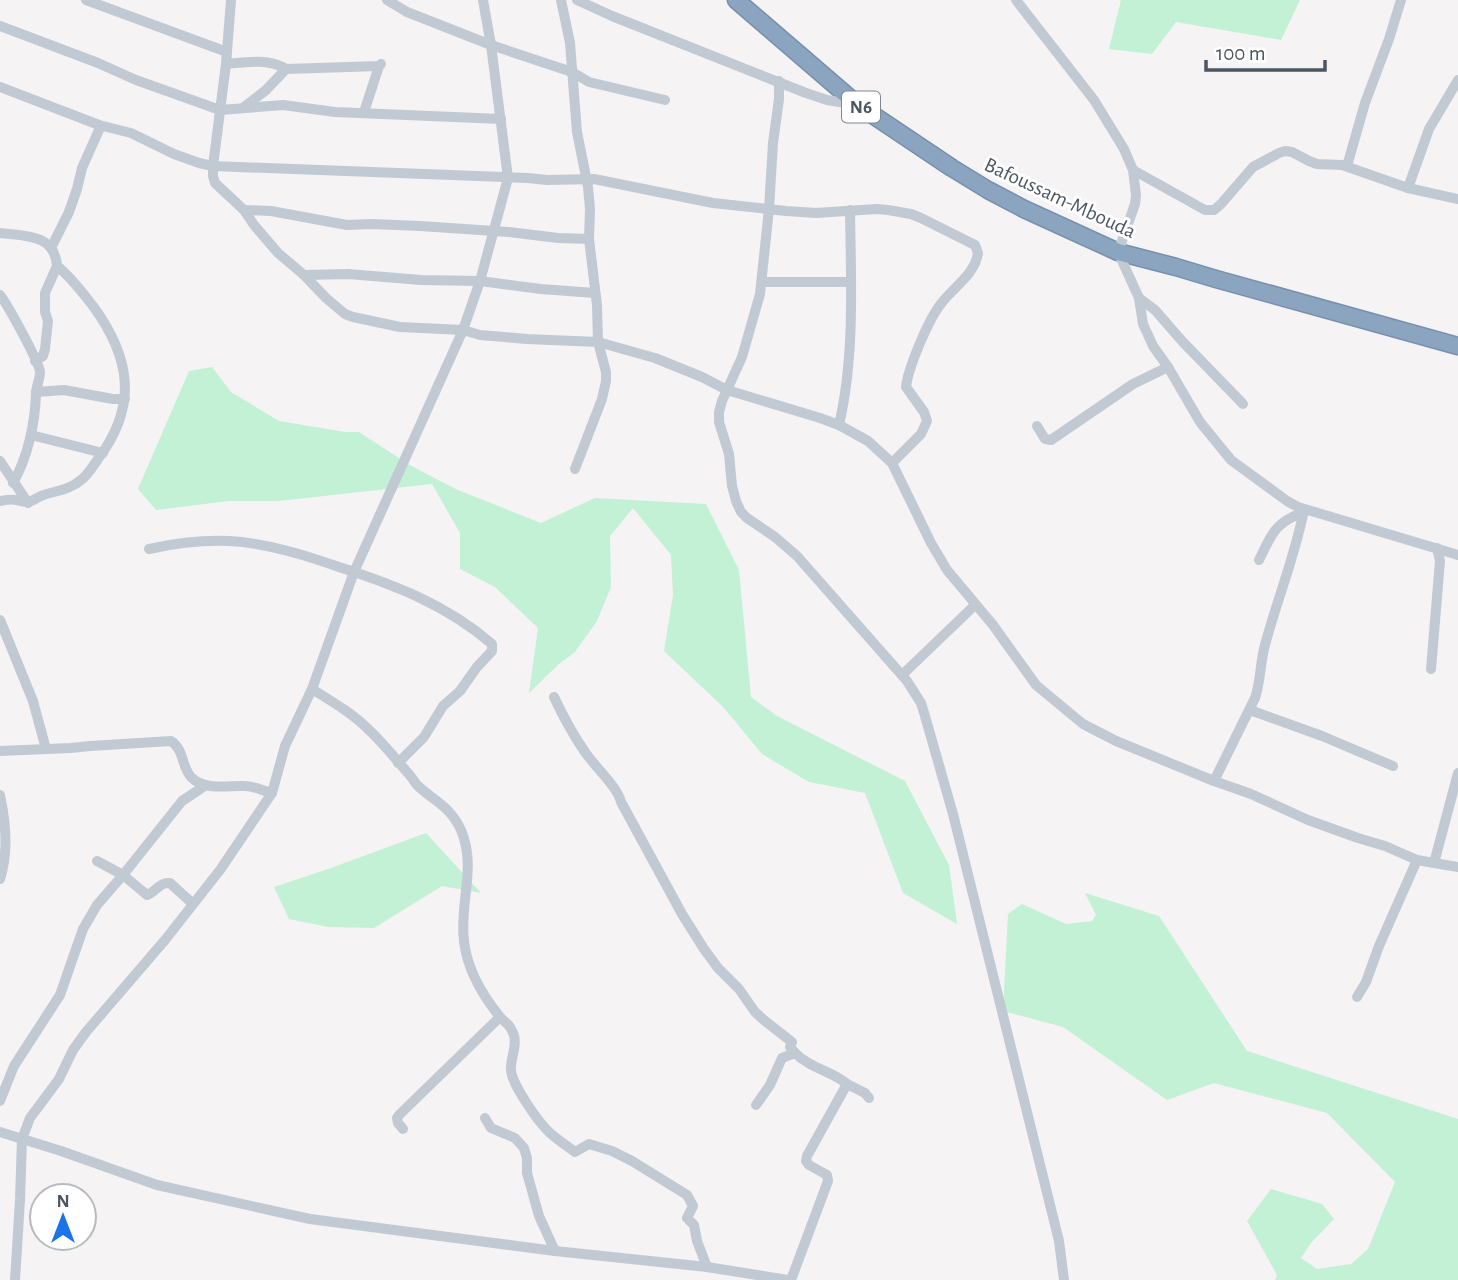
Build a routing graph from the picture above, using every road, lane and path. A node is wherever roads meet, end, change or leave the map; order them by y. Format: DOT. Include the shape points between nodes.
graph roads {
  1 [pos="86,0"];
  2 [pos="231,0"];
  3 [pos="387,0"];
  4 [pos="483,0"];
  5 [pos="561,0"];
  6 [pos="577,0"];
  7 [pos="1016,0"];
  8 [pos="1401,0"];
  9 [pos="743,2"];
  10 [pos="0,26"];
  11 [pos="491,45"];
  12 [pos="226,58"];
  13 [pos="286,69"];
  14 [pos="572,72"];
  15 [pos="1458,80"];
  16 [pos="779,81"];
  17 [pos="0,87"];
  18 [pos="665,100"];
  19 [pos="858,105"];
  20 [pos="243,108"];
  21 [pos="220,110"];
  22 [pos="365,112"];
  23 [pos="501,119"];
  24 [pos="99,125"];
  25 [pos="213,166"];
  26 [pos="1347,166"];
  27 [pos="1133,170"];
  28 [pos="508,178"];
  29 [pos="586,179"];
  30 [pos="1408,188"];
  31 [pos="1458,199"];
  32 [pos="769,209"];
  33 [pos="244,210"];
  34 [pos="850,211"];
  35 [pos="494,232"];
  36 [pos="0,233"];
  37 [pos="589,239"];
  38 [pos="52,246"];
  39 [pos="1118,252"];
  40 [pos="57,266"];
  41 [pos="304,275"];
  42 [pos="480,281"];
  43 [pos="762,282"];
  44 [pos="851,282"];
  45 [pos="595,293"];
  46 [pos="0,295"];
  47 [pos="1139,298"];
  48 [pos="463,330"];
  49 [pos="598,342"];
  50 [pos="1458,346"];
  51 [pos="35,361"];
  52 [pos="1168,367"];
  53 [pos="727,390"];
  54 [pos="36,392"];
  55 [pos="125,399"];
  56 [pos="1243,404"];
  57 [pos="839,425"];
  58 [pos="1037,426"];
  59 [pos="31,435"];
  60 [pos="103,453"];
  61 [pos="0,461"];
  62 [pos="892,463"];
  63 [pos="575,469"];
  64 [pos="13,483"];
  65 [pos="0,501"];
  66 [pos="28,503"];
  67 [pos="1304,511"];
  68 [pos="1437,548"];
  69 [pos="149,549"];
  70 [pos="1458,558"];
  71 [pos="1259,560"];
  72 [pos="354,572"];
  73 [pos="975,605"];
  74 [pos="0,620"];
  75 [pos="1431,668"];
  76 [pos="902,675"];
  77 [pos="312,689"];
  78 [pos="554,698"];
  79 [pos="1250,710"];
  80 [pos="46,749"];
  81 [pos="0,751"];
  82 [pos="398,763"];
  83 [pos="1393,766"];
  84 [pos="1458,772"];
  85 [pos="1214,781"];
  86 [pos="206,785"];
  87 [pos="272,793"];
  88 [pos="0,795"];
  89 [pos="1418,860"];
  90 [pos="97,861"];
  91 [pos="1434,863"];
  92 [pos="1458,867"];
  93 [pos="123,875"];
  94 [pos="0,879"];
  95 [pos="193,904"];
  96 [pos="1357,997"];
  97 [pos="500,1017"];
  98 [pos="795,1054"];
  99 [pos="847,1084"];
  100 [pos="869,1098"];
  101 [pos="0,1101"];
  102 [pos="756,1105"];
  103 [pos="485,1118"];
  104 [pos="404,1129"];
  105 [pos="0,1132"];
  106 [pos="22,1139"];
  107 [pos="555,1251"];
  108 [pos="706,1268"];
  109 [pos="15,1280"];
  110 [pos="789,1280"];
  111 [pos="1064,1280"];
  1 -- 12 [label="street"];
  2 -- 12 [label="street"];
  3 -- 11 [label="street"];
  4 -- 11 [label="street"];
  5 -- 14 [label="street"];
  6 -- 16 [label="street"];
  7 -- 27 [label="street" via="1094,100"];
  8 -- 26 [label="street"];
  9 -- 19 [label="highway, Bafoussam-Mbouda / N6"];
  10 -- 21 [label="street"];
  11 -- 14 [label="street"];
  11 -- 23 [label="street"];
  12 -- 13 [label="street" via="262,61"];
  12 -- 21 [label="street"];
  13 -- 20 [label="street"];
  13 -- 22 [label="street" via="380,65"];
  14 -- 18 [label="street" via="589,82"];
  14 -- 29 [label="street"];
  15 -- 30 [label="street" via="1429,129"];
  16 -- 19 [label="street" via="827,100"];
  16 -- 32 [label="street"];
  17 -- 24 [label="street"];
  19 -- 39 [label="highway, Bafoussam-Mbouda / N6" via="988,190"];
  20 -- 21 [label="street"];
  20 -- 22 [label="street" via="283,105"];
  21 -- 25 [label="street"];
  22 -- 23 [label="street"];
  23 -- 28 [label="street"];
  24 -- 25 [label="street"];
  24 -- 38 [label="street" via="69,212"];
  25 -- 28 [label="street"];
  25 -- 33 [label="street" via="215,183"];
  26 -- 27 [label="street" via="1317,164 1292,152 1279,153 1253,167 1214,210 1205,210"];
  26 -- 30 [label="street"];
  27 -- 39 [label="street" via="1135,204"];
  28 -- 29 [label="street"];
  28 -- 35 [label="street"];
  29 -- 32 [label="street"];
  29 -- 37 [label="street"];
  30 -- 31 [label="street"];
  32 -- 34 [label="street"];
  32 -- 43 [label="street"];
  33 -- 35 [label="street" via="347,225"];
  33 -- 41 [label="street" via="278,253"];
  34 -- 44 [label="street"];
  34 -- 62 [label="street" via="911,214 975,245 978,253 973,267 929,322 906,387 927,421 921,434"];
  35 -- 37 [label="street"];
  35 -- 42 [label="street"];
  36 -- 38 [label="street"];
  37 -- 45 [label="street"];
  38 -- 40 [label="street"];
  39 -- 47 [label="street"];
  39 -- 50 [label="highway, Bafoussam-Mbouda / N6"];
  40 -- 51 [label="street" via="45,293 45,349"];
  40 -- 55 [label="street" via="106,326 120,354"];
  41 -- 42 [label="street"];
  41 -- 48 [label="street" via="353,317 400,327"];
  42 -- 45 [label="street"];
  42 -- 48 [label="street"];
  43 -- 44 [label="street"];
  43 -- 53 [label="street" via="750,334"];
  44 -- 57 [label="street" via="847,384"];
  45 -- 49 [label="street"];
  46 -- 51 [label="street"];
  47 -- 52 [label="street" via="1146,332"];
  47 -- 56 [label="street"];
  48 -- 49 [label="street"];
  48 -- 72 [label="street"];
  49 -- 53 [label="street" via="655,358"];
  49 -- 63 [label="street" via="606,381"];
  51 -- 54 [label="street" via="40,371"];
  52 -- 58 [label="street" via="1133,384 1051,439 1045,439"];
  52 -- 67 [label="street" via="1200,422 1231,460"];
  53 -- 57 [label="street"];
  53 -- 76 [label="street" via="719,422 741,512 797,556"];
  54 -- 55 [label="street" via="64,390"];
  54 -- 59 [label="street"];
  55 -- 60 [label="street"];
  57 -- 62 [label="street" via="868,441"];
  59 -- 60 [label="street"];
  59 -- 64 [label="street"];
  60 -- 66 [label="street" via="81,481"];
  61 -- 64 [label="street"];
  62 -- 73 [label="street" via="947,570"];
  64 -- 66 [label="street"];
  65 -- 66 [label="street"];
  67 -- 68 [label="street"];
  67 -- 71 [label="street" via="1274,530"];
  67 -- 79 [label="street"];
  68 -- 70 [label="street"];
  68 -- 75 [label="street" via="1440,561"];
  69 -- 72 [label="street" via="199,540 233,541 305,555"];
  72 -- 77 [label="street"];
  72 -- 82 [label="street" via="425,600 492,645 488,657"];
  73 -- 76 [label="street"];
  73 -- 85 [label="street" via="1037,685 1083,724"];
  74 -- 80 [label="street" via="33,701"];
  76 -- 111 [label="street" via="921,703 953,814 1056,1227"];
  77 -- 82 [label="street" via="367,727"];
  77 -- 87 [label="street" via="285,746"];
  78 -- 98 [label="street" via="583,750 619,794 704,949 755,1012 792,1042"];
  79 -- 83 [label="street"];
  79 -- 85 [label="street"];
  80 -- 81 [label="street"];
  80 -- 86 [label="street" via="171,741 178,746 190,776"];
  82 -- 97 [label="street" via="449,811 462,833 468,882 464,941 474,976"];
  84 -- 91 [label="street"];
  85 -- 89 [label="street"];
  86 -- 87 [label="street" via="255,787"];
  86 -- 93 [label="street" via="182,801"];
  87 -- 95 [label="street"];
  88 -- 94 [label="street" via="6,847"];
  89 -- 91 [label="street"];
  89 -- 96 [label="street"];
  90 -- 93 [label="street"];
  91 -- 92 [label="street"];
  93 -- 95 [label="street" via="147,895 162,883 170,883"];
  93 -- 101 [label="street" via="83,929 60,995 15,1066"];
  95 -- 106 [label="street" via="86,1032 30,1118"];
  97 -- 104 [label="street" via="399,1115 398,1123"];
  97 -- 108 [label="street" via="515,1038 510,1073 537,1118 575,1152 589,1144 612,1151 687,1195 693,1206 687,1218 694,1225"];
  98 -- 99 [label="street"];
  98 -- 102 [label="street" via="782,1058"];
  99 -- 100 [label="street"];
  99 -- 110 [label="street" via="807,1156 806,1161 827,1175 828,1181"];
  103 -- 107 [label="street" via="491,1128 515,1138 524,1148 539,1216"];
  105 -- 106 [label="street"];
  106 -- 107 [label="street" via="157,1185 310,1219"];
  106 -- 109 [label="street"];
  107 -- 108 [label="street"];
  108 -- 110 [label="street"];
}
